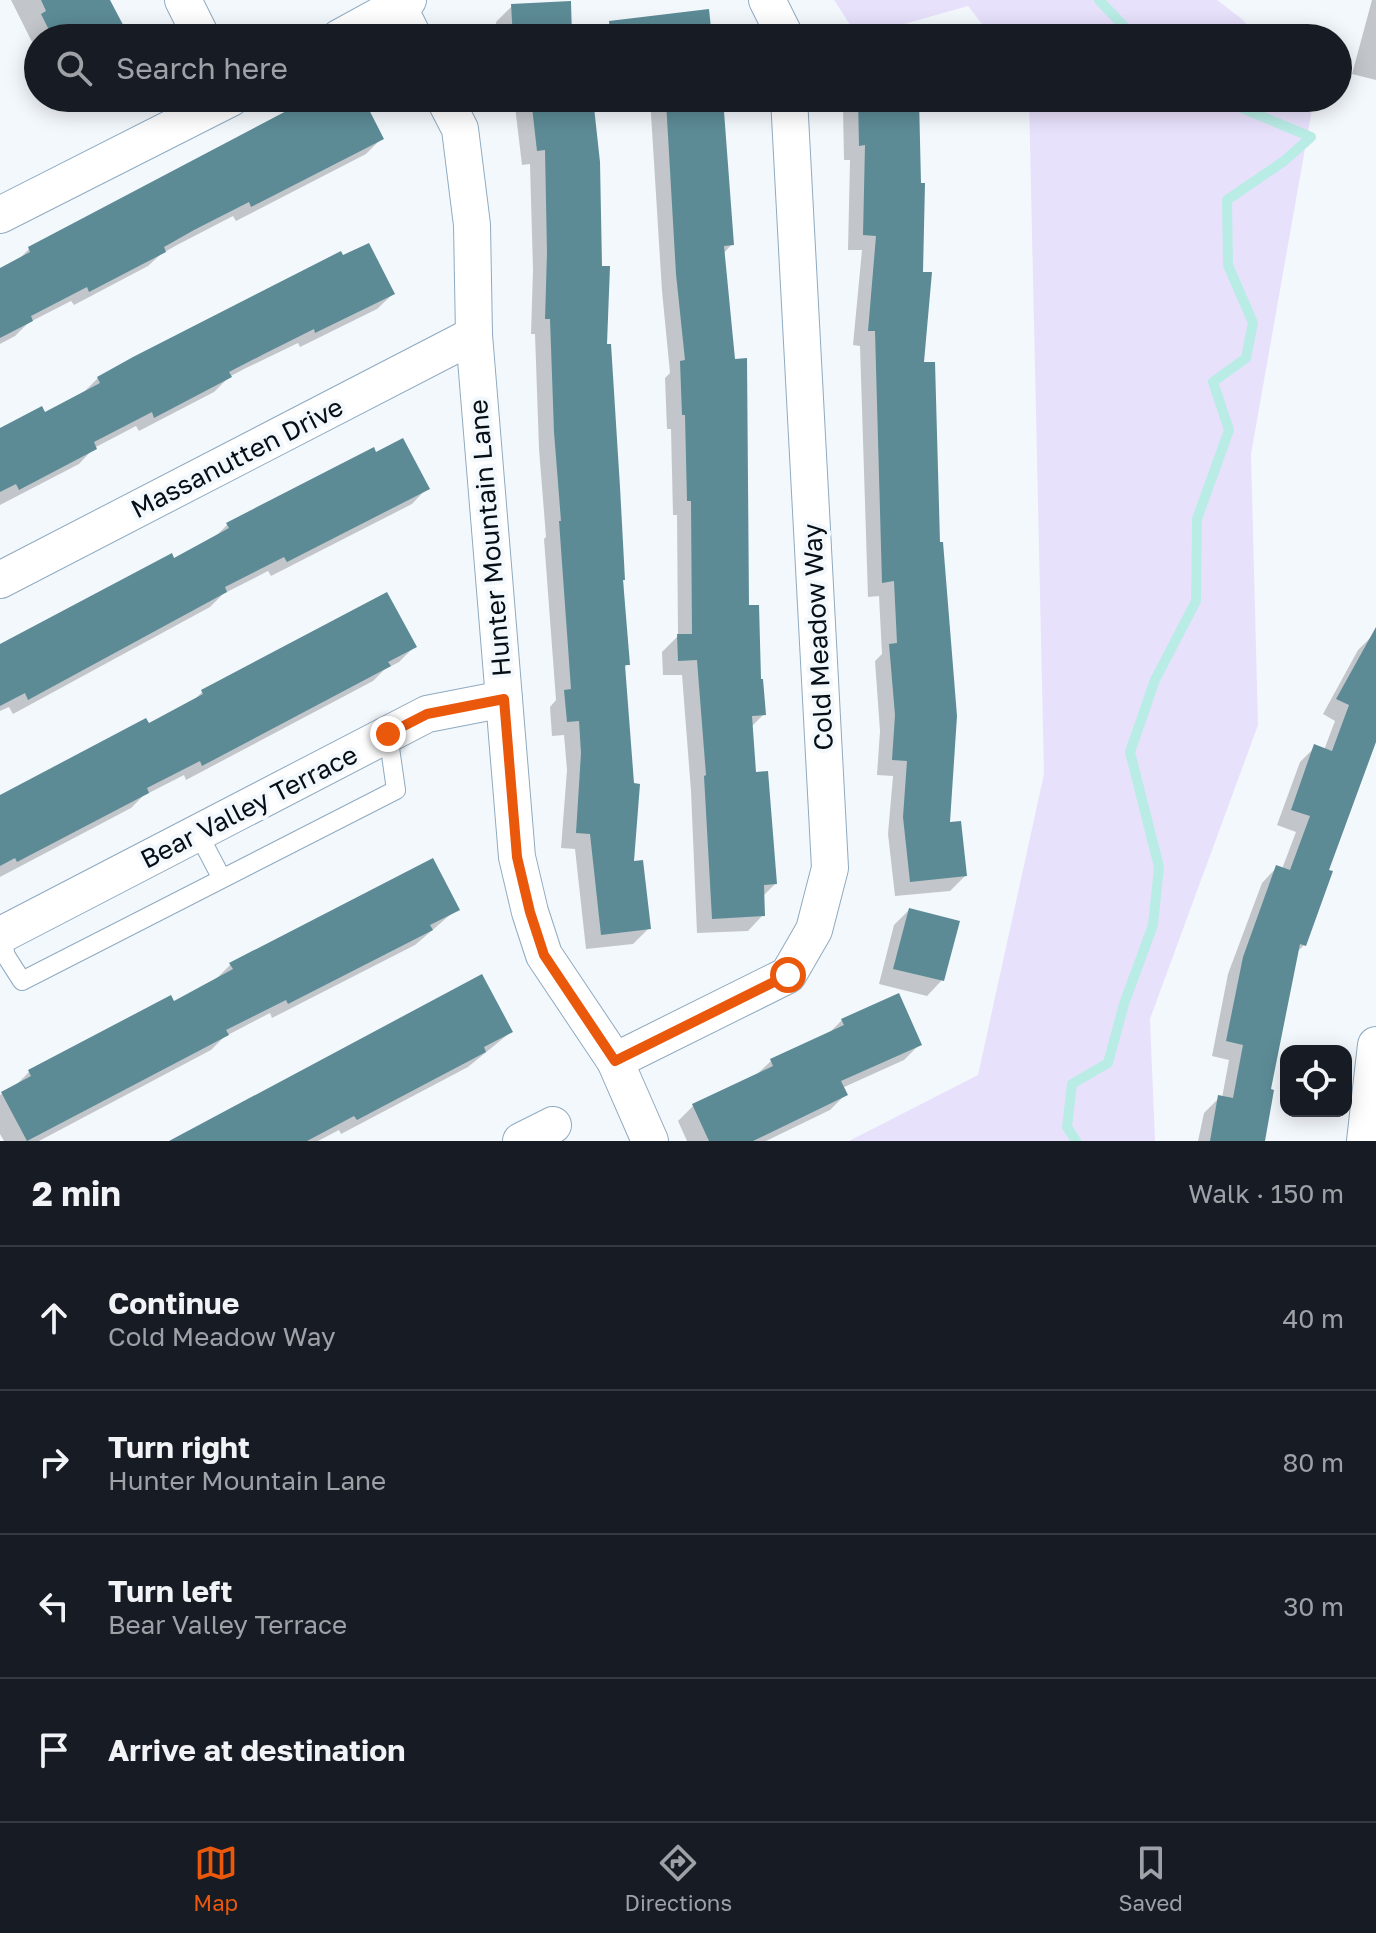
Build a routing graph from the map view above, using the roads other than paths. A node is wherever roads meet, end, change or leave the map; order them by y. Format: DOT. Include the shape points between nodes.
graph roads {
  1 [pos="183,0"];
  2 [pos="767,0"];
  3 [pos="403,3"];
  4 [pos="195,24"];
  5 [pos="365,24"];
  6 [pos="410,24"];
  7 [pos="779,24"];
  8 [pos="203,112"];
  9 [pos="451,112"];
  10 [pos="790,112"];
  11 [pos="0,215"];
  12 [pos="474,335"];
  13 [pos="0,580"];
  14 [pos="504,699"];
  15 [pos="388,734"];
  16 [pos="198,833"];
  17 [pos="221,877"];
  18 [pos="1,935"];
  19 [pos="1376,1045"];
  20 [pos="615,1061"];
  21 [pos="553,1125"];
  22 [pos="521,1141"];
  23 [pos="650,1141"];
  24 [pos="1365,1141"];
  1 -- 4 [label="street"];
  2 -- 7 [label="street"];
  3 -- 5 [label="street"];
  3 -- 6 [label="street"];
  8 -- 11 [label="street"];
  9 -- 12 [label="street, Hunter Mountain Lane" via="460,129 472,225"];
  10 -- 20 [label="street, Cold Meadow Way" via="830,868 814,930 788,975"];
  12 -- 13 [label="street, Massanutten Drive"];
  12 -- 14 [label="street, Hunter Mountain Lane"];
  14 -- 15 [label="street, Bear Valley Terrace" via="427,714"];
  14 -- 20 [label="street, Hunter Mountain Lane" via="517,857 530,912 544,955"];
  15 -- 16 [label="street, Bear Valley Terrace"];
  15 -- 17 [label="lane" via="396,790"];
  16 -- 17 [label="lane"];
  16 -- 18 [label="street, Bear Valley Terrace"];
  17 -- 18 [label="lane" via="22,981 6,956"];
  19 -- 24 [label="street"];
  20 -- 23 [label="street, Hunter Mountain Lane"];
  21 -- 22 [label="street"];
}
